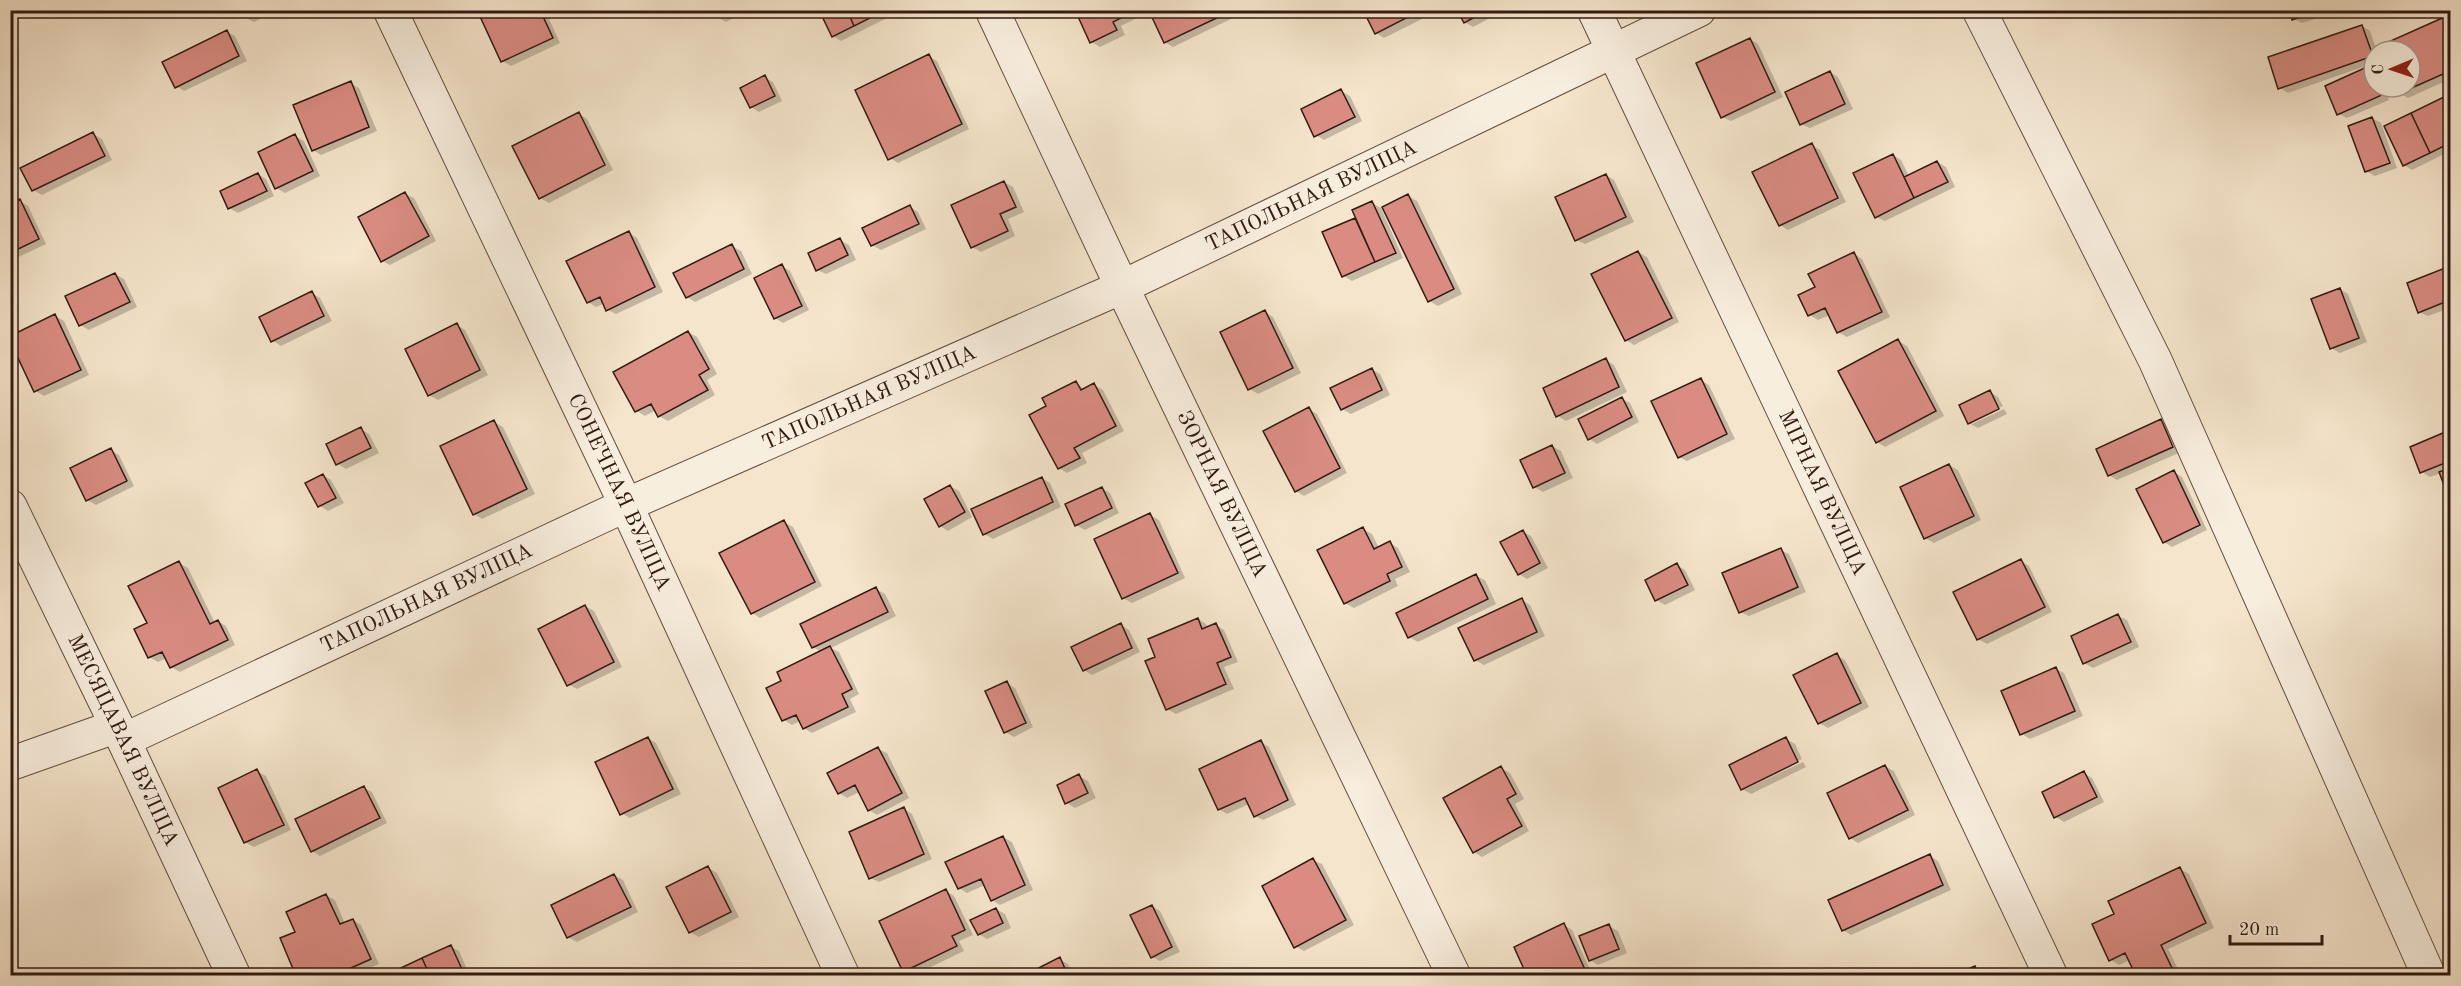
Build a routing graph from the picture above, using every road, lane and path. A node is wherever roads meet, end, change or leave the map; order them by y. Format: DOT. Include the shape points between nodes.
graph roads {
  1 [pos="390,10"];
  2 [pos="992,10"];
  3 [pos="1594,10"];
  4 [pos="1699,10"];
  5 [pos="1978,10"];
  6 [pos="1614,51"];
  7 [pos="1122,287"];
  8 [pos="627,505"];
  9 [pos="10,506"];
  10 [pos="121,733"];
  11 [pos="10,764"];
  12 [pos="234,975"];
  13 [pos="843,975"];
  14 [pos="1454,975"];
  15 [pos="2051,975"];
  16 [pos="2429,975"];
  1 -- 8 [label="street, СОНЕЧНАЯ ВУЛІЦА"];
  2 -- 7 [label="street, ЗОРНАЯ ВУЛІЦА"];
  3 -- 6 [label="street, МІРНАЯ ВУЛІЦА"];
  4 -- 6 [label="street, ТАПОЛЬНАЯ ВУЛІЦА"];
  5 -- 16 [label="street" via="2155,360"];
  6 -- 7 [label="street, ТАПОЛЬНАЯ ВУЛІЦА"];
  6 -- 15 [label="street, МІРНАЯ ВУЛІЦА"];
  7 -- 8 [label="street, ТАПОЛЬНАЯ ВУЛІЦА"];
  7 -- 14 [label="street, ЗОРНАЯ ВУЛІЦА"];
  8 -- 10 [label="street, ТАПОЛЬНАЯ ВУЛІЦА"];
  8 -- 13 [label="street, СОНЕЧНАЯ ВУЛІЦА"];
  9 -- 10 [label="street, МЕСЯЦАВАЯ ВУЛІЦА"];
  10 -- 11 [label="street, ТАПОЛЬНАЯ ВУЛІЦА"];
  10 -- 12 [label="street, МЕСЯЦАВАЯ ВУЛІЦА"];
}
